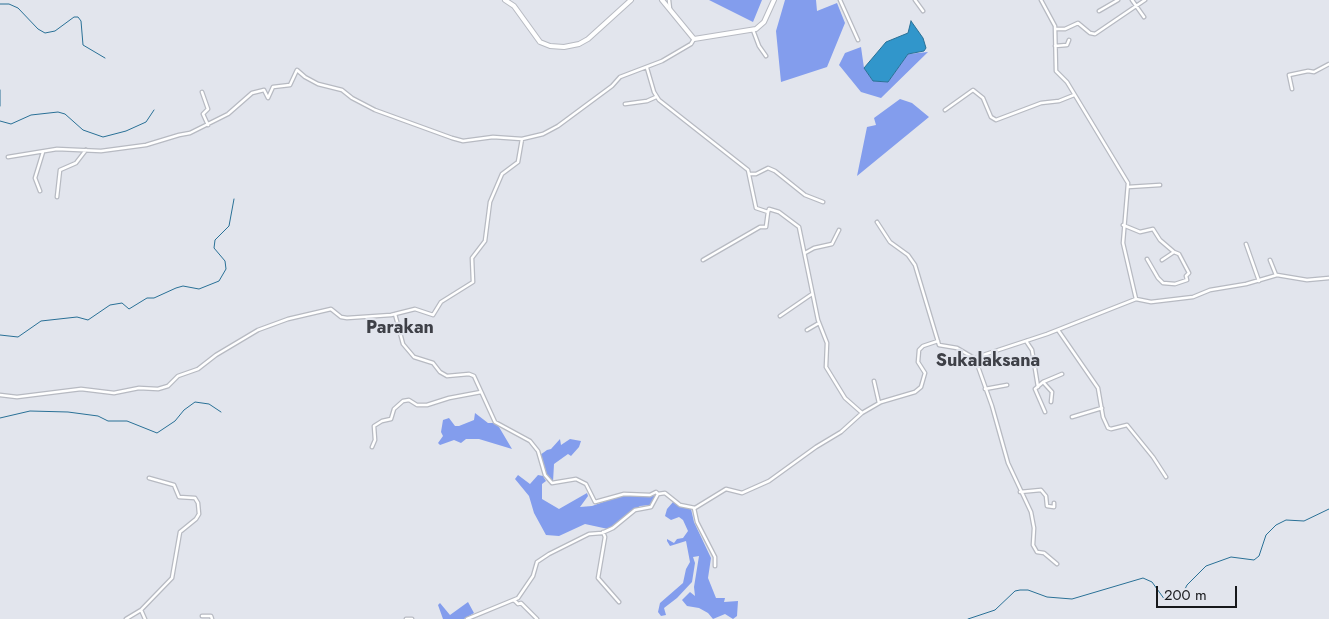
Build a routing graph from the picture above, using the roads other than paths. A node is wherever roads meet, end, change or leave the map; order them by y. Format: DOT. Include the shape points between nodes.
graph roads {
  1 [pos="505,0"];
  2 [pos="632,0"];
  3 [pos="662,0"];
  4 [pos="668,0"];
  5 [pos="774,0"];
  6 [pos="840,0"];
  7 [pos="916,0"];
  8 [pos="1041,0"];
  9 [pos="1118,0"];
  10 [pos="1132,0"];
  11 [pos="1145,0"];
  12 [pos="1136,6"];
  13 [pos="670,9"];
  14 [pos="923,11"];
  15 [pos="1099,11"];
  16 [pos="1144,16"];
  17 [pos="1056,28"];
  18 [pos="753,30"];
  19 [pos="694,39"];
  20 [pos="858,40"];
  21 [pos="1069,40"];
  22 [pos="1055,46"];
  23 [pos="766,56"];
  24 [pos="1329,64"];
  25 [pos="647,68"];
  26 [pos="1292,90"];
  27 [pos="202,92"];
  28 [pos="1074,95"];
  29 [pos="656,97"];
  30 [pos="624,104"];
  31 [pos="945,110"];
  32 [pos="208,126"];
  33 [pos="522,139"];
  34 [pos="86,150"];
  35 [pos="43,152"];
  36 [pos="8,156"];
  37 [pos="750,174"];
  38 [pos="1160,185"];
  39 [pos="1128,187"];
  40 [pos="40,191"];
  41 [pos="57,197"];
  42 [pos="823,202"];
  43 [pos="768,212"];
  44 [pos="877,222"];
  45 [pos="1123,225"];
  46 [pos="839,230"];
  47 [pos="1246,244"];
  48 [pos="1174,252"];
  49 [pos="805,253"];
  50 [pos="1147,259"];
  51 [pos="703,260"];
  52 [pos="1162,260"];
  53 [pos="1270,260"];
  54 [pos="1276,276"];
  55 [pos="1329,278"];
  56 [pos="1259,281"];
  57 [pos="812,294"];
  58 [pos="1136,299"];
  59 [pos="395,314"];
  60 [pos="780,316"];
  61 [pos="819,323"];
  62 [pos="807,330"];
  63 [pos="1058,330"];
  64 [pos="938,341"];
  65 [pos="1026,341"];
  66 [pos="974,358"];
  67 [pos="1062,374"];
  68 [pos="874,381"];
  69 [pos="1044,382"];
  70 [pos="1007,384"];
  71 [pos="1038,386"];
  72 [pos="986,389"];
  73 [pos="480,392"];
  74 [pos="0,395"];
  75 [pos="1051,402"];
  76 [pos="879,403"];
  77 [pos="1102,408"];
  78 [pos="1045,412"];
  79 [pos="862,413"];
  80 [pos="1072,417"];
  81 [pos="372,446"];
  82 [pos="149,478"];
  83 [pos="1166,478"];
  84 [pos="1020,492"];
  85 [pos="658,494"];
  86 [pos="1054,503"];
  87 [pos="694,508"];
  88 [pos="603,532"];
  89 [pos="1057,564"];
  90 [pos="716,566"];
  91 [pos="514,600"];
  92 [pos="619,602"];
  93 [pos="141,610"];
  94 [pos="202,616"];
  95 [pos="126,619"];
  96 [pos="145,619"];
  97 [pos="212,619"];
  98 [pos="406,619"];
  99 [pos="412,619"];
  100 [pos="468,619"];
  101 [pos="537,619"];
  1 -- 2 [label="main road" via="514,6 540,42 564,47 587,40"];
  3 -- 13 [label="main road"];
  4 -- 13 [label="street"];
  5 -- 18 [label="main road" via="764,22"];
  6 -- 20 [label="street"];
  7 -- 14 [label="street"];
  8 -- 17 [label="street"];
  9 -- 15 [label="street"];
  10 -- 12 [label="street"];
  11 -- 12 [label="street"];
  12 -- 16 [label="street"];
  12 -- 17 [label="street" via="1094,34 1078,23 1065,29"];
  13 -- 19 [label="main road"];
  17 -- 22 [label="street"];
  18 -- 19 [label="main road"];
  18 -- 23 [label="street"];
  19 -- 25 [label="street" via="691,44"];
  21 -- 22 [label="street" via="1067,45"];
  22 -- 28 [label="street" via="1056,71"];
  24 -- 26 [label="street" via="1314,72 1289,75"];
  25 -- 29 [label="street"];
  25 -- 33 [label="street" via="620,77 552,130"];
  27 -- 32 [label="street" via="208,109 203,114"];
  28 -- 31 [label="street" via="996,120 991,117 983,98 973,90"];
  28 -- 39 [label="street"];
  29 -- 30 [label="street"];
  29 -- 37 [label="street" via="738,160"];
  32 -- 33 [label="street" via="252,93 264,90 268,98 273,88 290,85 299,70 318,84 342,90 375,110 452,138 463,141 493,137"];
  32 -- 34 [label="street" via="146,145"];
  33 -- 59 [label="street" via="518,162 502,174 490,202 485,241 472,258 473,282 441,302 433,315 419,309"];
  34 -- 35 [label="street" via="72,148"];
  34 -- 41 [label="street" via="76,163 60,170"];
  35 -- 36 [label="street"];
  35 -- 40 [label="street" via="35,178"];
  37 -- 42 [label="street" via="768,168 805,195"];
  37 -- 43 [label="street" via="756,208"];
  38 -- 39 [label="street"];
  39 -- 45 [label="street"];
  43 -- 49 [label="street" via="769,209 779,212 797,224"];
  43 -- 51 [label="street" via="766,226"];
  44 -- 64 [label="street" via="890,242 908,255 915,265"];
  45 -- 48 [label="street" via="1141,232 1153,229"];
  45 -- 58 [label="street" via="1123,244"];
  46 -- 49 [label="street" via="832,244"];
  47 -- 56 [label="street"];
  48 -- 50 [label="street" via="1179,254 1189,273 1186,276 1188,280 1163,283"];
  48 -- 52 [label="street"];
  49 -- 57 [label="street"];
  53 -- 54 [label="street"];
  54 -- 55 [label="street" via="1307,280"];
  54 -- 56 [label="street"];
  56 -- 58 [label="street" via="1185,298 1151,302"];
  57 -- 60 [label="street"];
  57 -- 61 [label="street"];
  58 -- 63 [label="street"];
  59 -- 73 [label="street" via="403,344 414,357 433,363 447,376 472,374"];
  59 -- 74 [label="street" via="347,318 332,309 284,320 258,330 198,369 178,376 168,386 158,389 139,388 114,393 81,389 17,397"];
  61 -- 62 [label="street"];
  61 -- 79 [label="street" via="827,343 826,367 845,398"];
  63 -- 65 [label="street"];
  63 -- 77 [label="street" via="1098,388"];
  64 -- 66 [label="street" via="939,346 957,348"];
  64 -- 76 [label="street" via="919,350 918,362 925,374 920,387 915,392"];
  65 -- 66 [label="street"];
  65 -- 71 [label="street" via="1032,350"];
  66 -- 72 [label="street"];
  67 -- 69 [label="street"];
  68 -- 76 [label="street"];
  69 -- 71 [label="street"];
  69 -- 75 [label="street" via="1052,392"];
  70 -- 72 [label="street"];
  71 -- 78 [label="street" via="1035,389"];
  72 -- 84 [label="street"];
  73 -- 81 [label="street" via="427,405 402,401 394,409 391,419 374,426"];
  73 -- 85 [label="street" via="495,422 530,441 552,483 576,478 586,484 594,502 624,494"];
  76 -- 79 [label="street"];
  77 -- 80 [label="street"];
  77 -- 83 [label="street" via="1104,422 1109,429 1127,425 1153,456"];
  79 -- 87 [label="street" via="841,432 769,481 742,493 726,489"];
  82 -- 93 [label="street" via="174,485 179,497 195,498 199,514 180,532 172,578"];
  84 -- 86 [label="street" via="1041,490 1046,496 1047,506 1054,507"];
  84 -- 89 [label="street" via="1031,512 1035,548"];
  85 -- 87 [label="street" via="665,493 680,505"];
  85 -- 88 [label="street" via="651,507 635,510"];
  87 -- 90 [label="street" via="696,522 715,557"];
  88 -- 91 [label="street" via="589,534 539,560 533,576"];
  88 -- 92 [label="street" via="598,578"];
  91 -- 100 [label="street"];
  91 -- 101 [label="street"];
  93 -- 95 [label="street"];
  93 -- 96 [label="street"];
  94 -- 97 [label="street" via="211,616"];
  98 -- 99 [label="street"];
}
